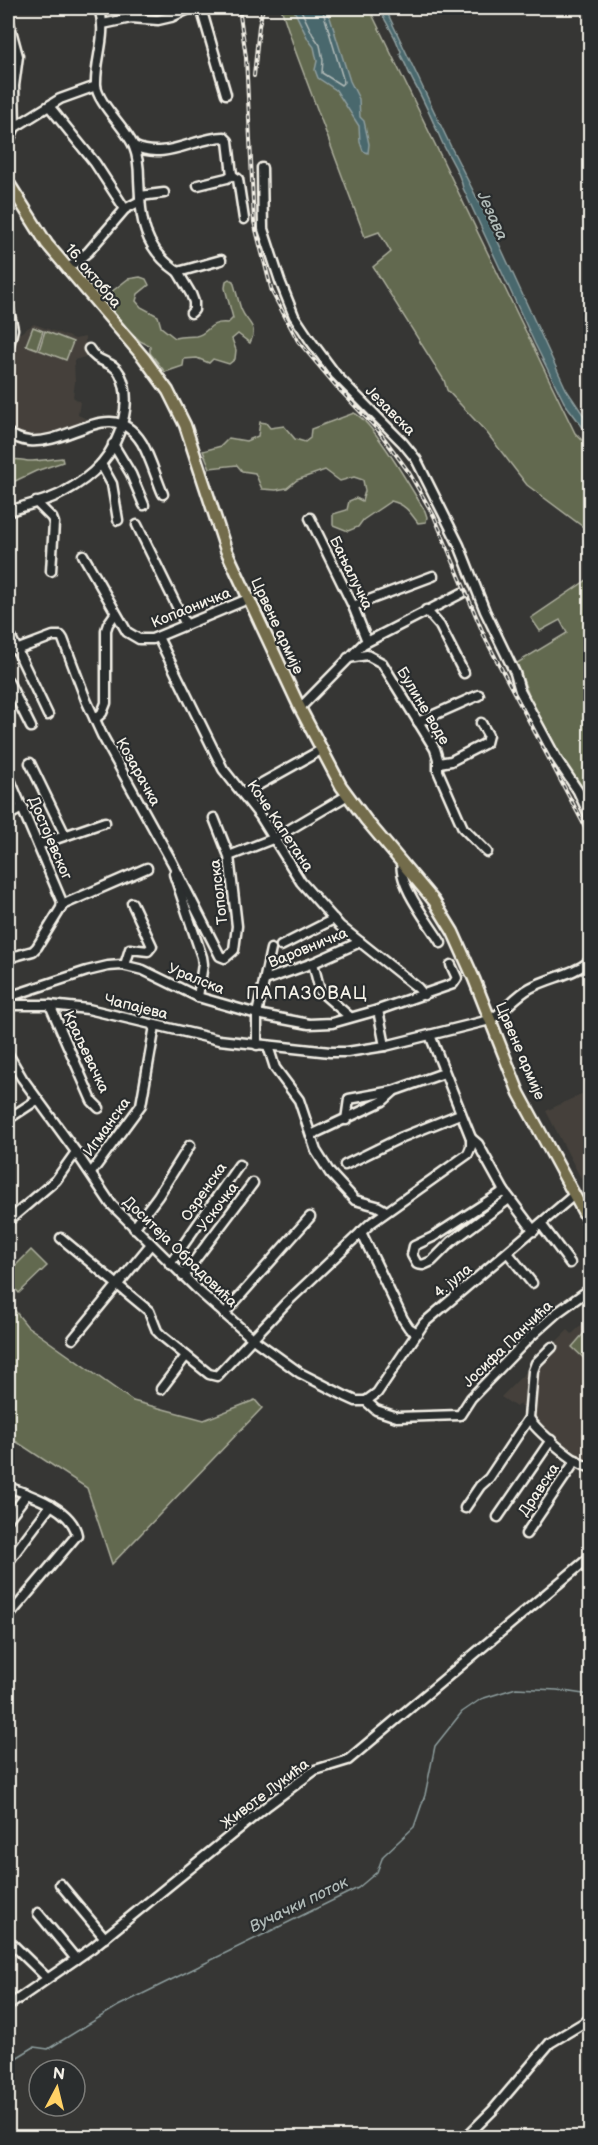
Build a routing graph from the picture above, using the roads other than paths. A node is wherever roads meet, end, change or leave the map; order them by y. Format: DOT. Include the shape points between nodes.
graph roads {
  1 [pos="99,8"];
  2 [pos="191,8"];
  3 [pos="201,8"];
  4 [pos="8,19"];
  5 [pos="104,24"];
  6 [pos="96,86"];
  7 [pos="226,94"];
  8 [pos="49,106"];
  9 [pos="15,127"];
  10 [pos="8,143"];
  11 [pos="134,146"];
  12 [pos="262,168"];
  13 [pos="232,175"];
  14 [pos="8,182"];
  15 [pos="198,184"];
  16 [pos="164,193"];
  17 [pos="140,198"];
  18 [pos="125,209"];
  19 [pos="244,219"];
  20 [pos="221,260"];
  21 [pos="66,269"];
  22 [pos="178,272"];
  23 [pos="8,305"];
  24 [pos="191,313"];
  25 [pos="89,349"];
  26 [pos="8,350"];
  27 [pos="163,383"];
  28 [pos="122,423"];
  29 [pos="8,434"];
  30 [pos="113,444"];
  31 [pos="101,464"];
  32 [pos="163,494"];
  33 [pos="36,502"];
  34 [pos="144,505"];
  35 [pos="8,512"];
  36 [pos="310,518"];
  37 [pos="118,520"];
  38 [pos="137,525"];
  39 [pos="83,555"];
  40 [pos="51,571"];
  41 [pos="433,576"];
  42 [pos="462,593"];
  43 [pos="248,599"];
  44 [pos="353,606"];
  45 [pos="426,610"];
  46 [pos="116,614"];
  47 [pos="186,625"];
  48 [pos="8,631"];
  49 [pos="158,637"];
  50 [pos="367,641"];
  51 [pos="16,650"];
  52 [pos="348,658"];
  53 [pos="464,673"];
  54 [pos="8,681"];
  55 [pos="479,695"];
  56 [pos="300,708"];
  57 [pos="48,715"];
  58 [pos="95,719"];
  59 [pos="418,722"];
  60 [pos="482,723"];
  61 [pos="31,727"];
  62 [pos="321,750"];
  63 [pos="30,763"];
  64 [pos="439,763"];
  65 [pos="8,775"];
  66 [pos="244,793"];
  67 [pos="348,795"];
  68 [pos="23,807"];
  69 [pos="8,816"];
  70 [pos="591,817"];
  71 [pos="214,818"];
  72 [pos="105,822"];
  73 [pos="65,835"];
  74 [pos="275,838"];
  75 [pos="38,845"];
  76 [pos="487,852"];
  77 [pos="229,856"];
  78 [pos="172,862"];
  79 [pos="402,862"];
  80 [pos="147,868"];
  81 [pos="132,903"];
  82 [pos="62,905"];
  83 [pos="334,920"];
  84 [pos="360,942"];
  85 [pos="441,943"];
  86 [pos="281,946"];
  87 [pos="271,949"];
  88 [pos="8,958"];
  89 [pos="223,958"];
  90 [pos="591,962"];
  91 [pos="313,963"];
  92 [pos="125,965"];
  93 [pos="451,965"];
  94 [pos="265,980"];
  95 [pos="424,995"];
  96 [pos="8,997"];
  97 [pos="198,997"];
  98 [pos="8,1005"];
  99 [pos="50,1005"];
  100 [pos="378,1010"];
  101 [pos="257,1014"];
  102 [pos="350,1017"];
  103 [pos="490,1020"];
  104 [pos="155,1026"];
  105 [pos="430,1035"];
  106 [pos="256,1045"];
  107 [pos="386,1046"];
  108 [pos="268,1047"];
  109 [pos="8,1055"];
  110 [pos="444,1073"];
  111 [pos="393,1092"];
  112 [pos="37,1100"];
  113 [pos="99,1108"];
  114 [pos="460,1114"];
  115 [pos="8,1119"];
  116 [pos="346,1120"];
  117 [pos="311,1136"];
  118 [pos="471,1138"];
  119 [pos="190,1145"];
  120 [pos="471,1149"];
  121 [pos="482,1150"];
  122 [pos="76,1152"];
  123 [pos="240,1165"];
  124 [pos="345,1165"];
  125 [pos="91,1173"];
  126 [pos="253,1183"];
  127 [pos="506,1195"];
  128 [pos="574,1195"];
  129 [pos="386,1211"];
  130 [pos="310,1217"];
  131 [pos="8,1221"];
  132 [pos="541,1224"];
  133 [pos="591,1224"];
  134 [pos="134,1228"];
  135 [pos="534,1231"];
  136 [pos="361,1232"];
  137 [pos="61,1238"];
  138 [pos="151,1244"];
  139 [pos="508,1253"];
  140 [pos="570,1263"];
  141 [pos="170,1264"];
  142 [pos="183,1276"];
  143 [pos="532,1283"];
  144 [pos="117,1284"];
  145 [pos="591,1289"];
  146 [pos="224,1314"];
  147 [pos="417,1333"];
  148 [pos="73,1339"];
  149 [pos="253,1339"];
  150 [pos="552,1347"];
  151 [pos="186,1356"];
  152 [pos="162,1389"];
  153 [pos="366,1401"];
  154 [pos="529,1418"];
  155 [pos="550,1440"];
  156 [pos="576,1460"];
  157 [pos="591,1467"];
  158 [pos="8,1487"];
  159 [pos="27,1494"];
  160 [pos="51,1505"];
  161 [pos="465,1508"];
  162 [pos="498,1517"];
  163 [pos="8,1520"];
  164 [pos="526,1534"];
  165 [pos="591,1557"];
  166 [pos="8,1562"];
  167 [pos="8,1617"];
  168 [pos="60,1884"];
  169 [pos="38,1913"];
  170 [pos="105,1938"];
  171 [pos="8,1940"];
  172 [pos="76,1959"];
  173 [pos="47,1978"];
  174 [pos="8,2006"];
  175 [pos="591,2019"];
  176 [pos="465,2138"];
  1 -- 5 [label="street"];
  2 -- 5 [label="street" via="165,18 121,19"];
  3 -- 7 [label="street"];
  4 -- 9 [label="street" via="18,56"];
  5 -- 6 [label="street"];
  6 -- 8 [label="street"];
  6 -- 11 [label="street"];
  8 -- 9 [label="street"];
  8 -- 18 [label="street" via="95,163"];
  9 -- 10 [label="street"];
  11 -- 13 [label="street" via="149,152 224,137 228,141"];
  11 -- 17 [label="street"];
  12 -- 70 [label="street, Језавска" via="263,229 294,316 336,375 416,459 459,545 515,673 519,691"];
  13 -- 15 [label="street"];
  13 -- 19 [label="street" via="238,179"];
  14 -- 21 [label="main road, 16. октобра"];
  16 -- 17 [label="street"];
  17 -- 18 [label="street"];
  17 -- 22 [label="street" via="143,225 151,244 165,263"];
  18 -- 21 [label="street" via="88,252"];
  20 -- 22 [label="street"];
  21 -- 27 [label="main road, 16. октобра"];
  22 -- 24 [label="street" via="194,302"];
  23 -- 26 [label="street" via="13,329"];
  25 -- 28 [label="street" via="95,358 115,367 122,379 126,400"];
  27 -- 43 [label="main road, Црвене армије" via="185,425 217,526"];
  28 -- 29 [label="street" via="105,422 36,441"];
  28 -- 30 [label="street"];
  28 -- 32 [label="street" via="140,441"];
  30 -- 31 [label="street"];
  30 -- 34 [label="street"];
  31 -- 33 [label="street" via="63,493"];
  31 -- 37 [label="street" via="112,484"];
  33 -- 35 [label="street"];
  33 -- 40 [label="street" via="54,523"];
  36 -- 44 [label="street, Бањалучка"];
  38 -- 47 [label="street"];
  39 -- 46 [label="street, Копаоничка"];
  41 -- 44 [label="street"];
  42 -- 45 [label="street"];
  43 -- 47 [label="street, Копаоничка"];
  43 -- 56 [label="main road, Црвене армије"];
  44 -- 50 [label="street, Бањалучка"];
  45 -- 50 [label="street"];
  45 -- 53 [label="street" via="440,626"];
  46 -- 49 [label="street, Копаоничка" via="133,637"];
  46 -- 58 [label="street" via="106,630 106,703"];
  47 -- 49 [label="street, Копаоничка"];
  48 -- 51 [label="street"];
  49 -- 66 [label="street, Коче Капетана" via="223,769"];
  50 -- 52 [label="street"];
  51 -- 57 [label="street"];
  51 -- 58 [label="street, Козарачка" via="61,636"];
  52 -- 56 [label="street"];
  52 -- 59 [label="street, Булине воде" via="367,655 382,663"];
  54 -- 61 [label="street"];
  55 -- 59 [label="street"];
  56 -- 62 [label="main road, Црвене армије"];
  58 -- 78 [label="street, Козарачка"];
  59 -- 64 [label="street, Булине воде"];
  60 -- 64 [label="street, Булине воде" via="488,735 486,743"];
  62 -- 66 [label="street"];
  62 -- 67 [label="main road, Црвене армије"];
  63 -- 73 [label="street"];
  64 -- 76 [label="street, Булине воде" via="438,771 463,828"];
  65 -- 68 [label="street, Достојевског"];
  66 -- 74 [label="street, Коче Капетана"];
  67 -- 74 [label="street"];
  67 -- 79 [label="main road, Црвене армије"];
  68 -- 69 [label="street"];
  68 -- 75 [label="street, Достојевског"];
  71 -- 77 [label="street, Тополска"];
  72 -- 73 [label="street"];
  73 -- 75 [label="street"];
  74 -- 77 [label="street"];
  74 -- 83 [label="street, Коче Капетана" via="301,882"];
  75 -- 82 [label="street, Достојевског"];
  77 -- 89 [label="street, Тополска" via="237,933 234,950"];
  78 -- 89 [label="street, Козарачка"];
  78 -- 97 [label="street" via="202,957"];
  79 -- 85 [label="street, Црвене армије" via="400,873 408,892"];
  79 -- 103 [label="main road, Црвене армије" via="453,932"];
  80 -- 82 [label="street"];
  81 -- 92 [label="street" via="152,948 130,949"];
  82 -- 88 [label="street, Достојевског" via="33,951"];
  83 -- 84 [label="street, Коче Капетана"];
  83 -- 86 [label="street"];
  84 -- 91 [label="street, Варовничка"];
  84 -- 95 [label="street, Коче Капетана"];
  87 -- 94 [label="street"];
  90 -- 103 [label="street" via="532,987"];
  91 -- 94 [label="street, Варовничка"];
  91 -- 102 [label="street" via="320,990"];
  92 -- 96 [label="street, Уралска" via="108,966"];
  92 -- 97 [label="street, Уралска"];
  93 -- 95 [label="street, Уралска" via="456,982"];
  94 -- 101 [label="street"];
  95 -- 100 [label="street, Уралска"];
  97 -- 101 [label="street, Уралска"];
  98 -- 99 [label="street, Чапајева"];
  99 -- 104 [label="street, Чапајева" via="88,1009"];
  99 -- 113 [label="street, Краљевачка" via="92,1101"];
  100 -- 102 [label="street, Уралска"];
  100 -- 107 [label="street"];
  101 -- 102 [label="street, Уралска" via="317,1025"];
  101 -- 106 [label="street"];
  103 -- 105 [label="street, Чапајева"];
  103 -- 128 [label="main road, Црвене армије" via="519,1093"];
  104 -- 106 [label="street, Чапајева"];
  104 -- 125 [label="street, Игманска" via="141,1105"];
  105 -- 107 [label="street, Чапајева"];
  105 -- 110 [label="street"];
  106 -- 108 [label="street, Чапајева"];
  107 -- 108 [label="street, Чапајева" via="347,1052"];
  108 -- 117 [label="street" via="275,1068 299,1100"];
  109 -- 112 [label="street, Доситеја Обрадовића"];
  110 -- 111 [label="street"];
  110 -- 114 [label="street"];
  111 -- 116 [label="street"];
  111 -- 116 [label="street" via="348,1100"];
  112 -- 115 [label="street"];
  112 -- 122 [label="street, Доситеја Обрадовића"];
  114 -- 118 [label="street"];
  114 -- 124 [label="street"];
  116 -- 117 [label="street"];
  117 -- 129 [label="street" via="325,1165 351,1197"];
  118 -- 120 [label="street"];
  118 -- 121 [label="street"];
  119 -- 134 [label="street"];
  120 -- 121 [label="street"];
  120 -- 129 [label="street"];
  121 -- 127 [label="street"];
  122 -- 125 [label="street, Доситеја Обрадовића"];
  122 -- 131 [label="street" via="56,1180"];
  123 -- 141 [label="street, Озренска"];
  125 -- 134 [label="street, Доситеја Обрадовића" via="111,1204"];
  126 -- 142 [label="street, Ускочка"];
  127 -- 127 [label="street" via="432,1261 417,1264 412,1255 414,1246"];
  127 -- 135 [label="street"];
  128 -- 132 [label="street, 4. јула"];
  128 -- 133 [label="main road, Црвене армије"];
  129 -- 136 [label="street"];
  130 -- 146 [label="street"];
  132 -- 135 [label="street, 4. јула"];
  132 -- 140 [label="street"];
  134 -- 138 [label="street, Доситеја Обрадовића"];
  135 -- 139 [label="street, 4. јула"];
  136 -- 147 [label="street" via="403,1319"];
  136 -- 149 [label="street"];
  137 -- 144 [label="street"];
  138 -- 141 [label="street, Доситеја Обрадовића"];
  138 -- 144 [label="street"];
  139 -- 143 [label="street"];
  139 -- 147 [label="street, 4. јула"];
  141 -- 142 [label="street, Доситеја Обрадовића"];
  142 -- 146 [label="street, Доситеја Обрадовића"];
  144 -- 148 [label="street"];
  144 -- 151 [label="street" via="149,1311 157,1331"];
  145 -- 153 [label="street, Јосифа Панчића" via="530,1338 471,1398 460,1415 397,1417 376,1410"];
  146 -- 149 [label="street, Доситеја Обрадовића"];
  147 -- 153 [label="street, 4. јула" via="378,1392"];
  149 -- 151 [label="street" via="218,1376 209,1374"];
  149 -- 153 [label="street, Јосифа Панчића" via="300,1373 352,1399"];
  150 -- 154 [label="street" via="533,1371"];
  151 -- 152 [label="street"];
  154 -- 155 [label="street"];
  154 -- 161 [label="street"];
  155 -- 156 [label="street"];
  155 -- 162 [label="street"];
  156 -- 157 [label="street"];
  156 -- 164 [label="street, Дравска"];
  158 -- 159 [label="street"];
  159 -- 160 [label="street"];
  159 -- 163 [label="street"];
  160 -- 166 [label="street"];
  160 -- 167 [label="street" via="75,1529 76,1537"];
  165 -- 170 [label="street, Животе Лукића" via="348,1760 315,1770"];
  168 -- 170 [label="street"];
  169 -- 172 [label="street"];
  170 -- 172 [label="street, Животе Лукића"];
  171 -- 173 [label="street"];
  172 -- 173 [label="street, Животе Лукића"];
  173 -- 174 [label="street, Животе Лукића"];
  175 -- 176 [label="street" via="550,2043"];
}
